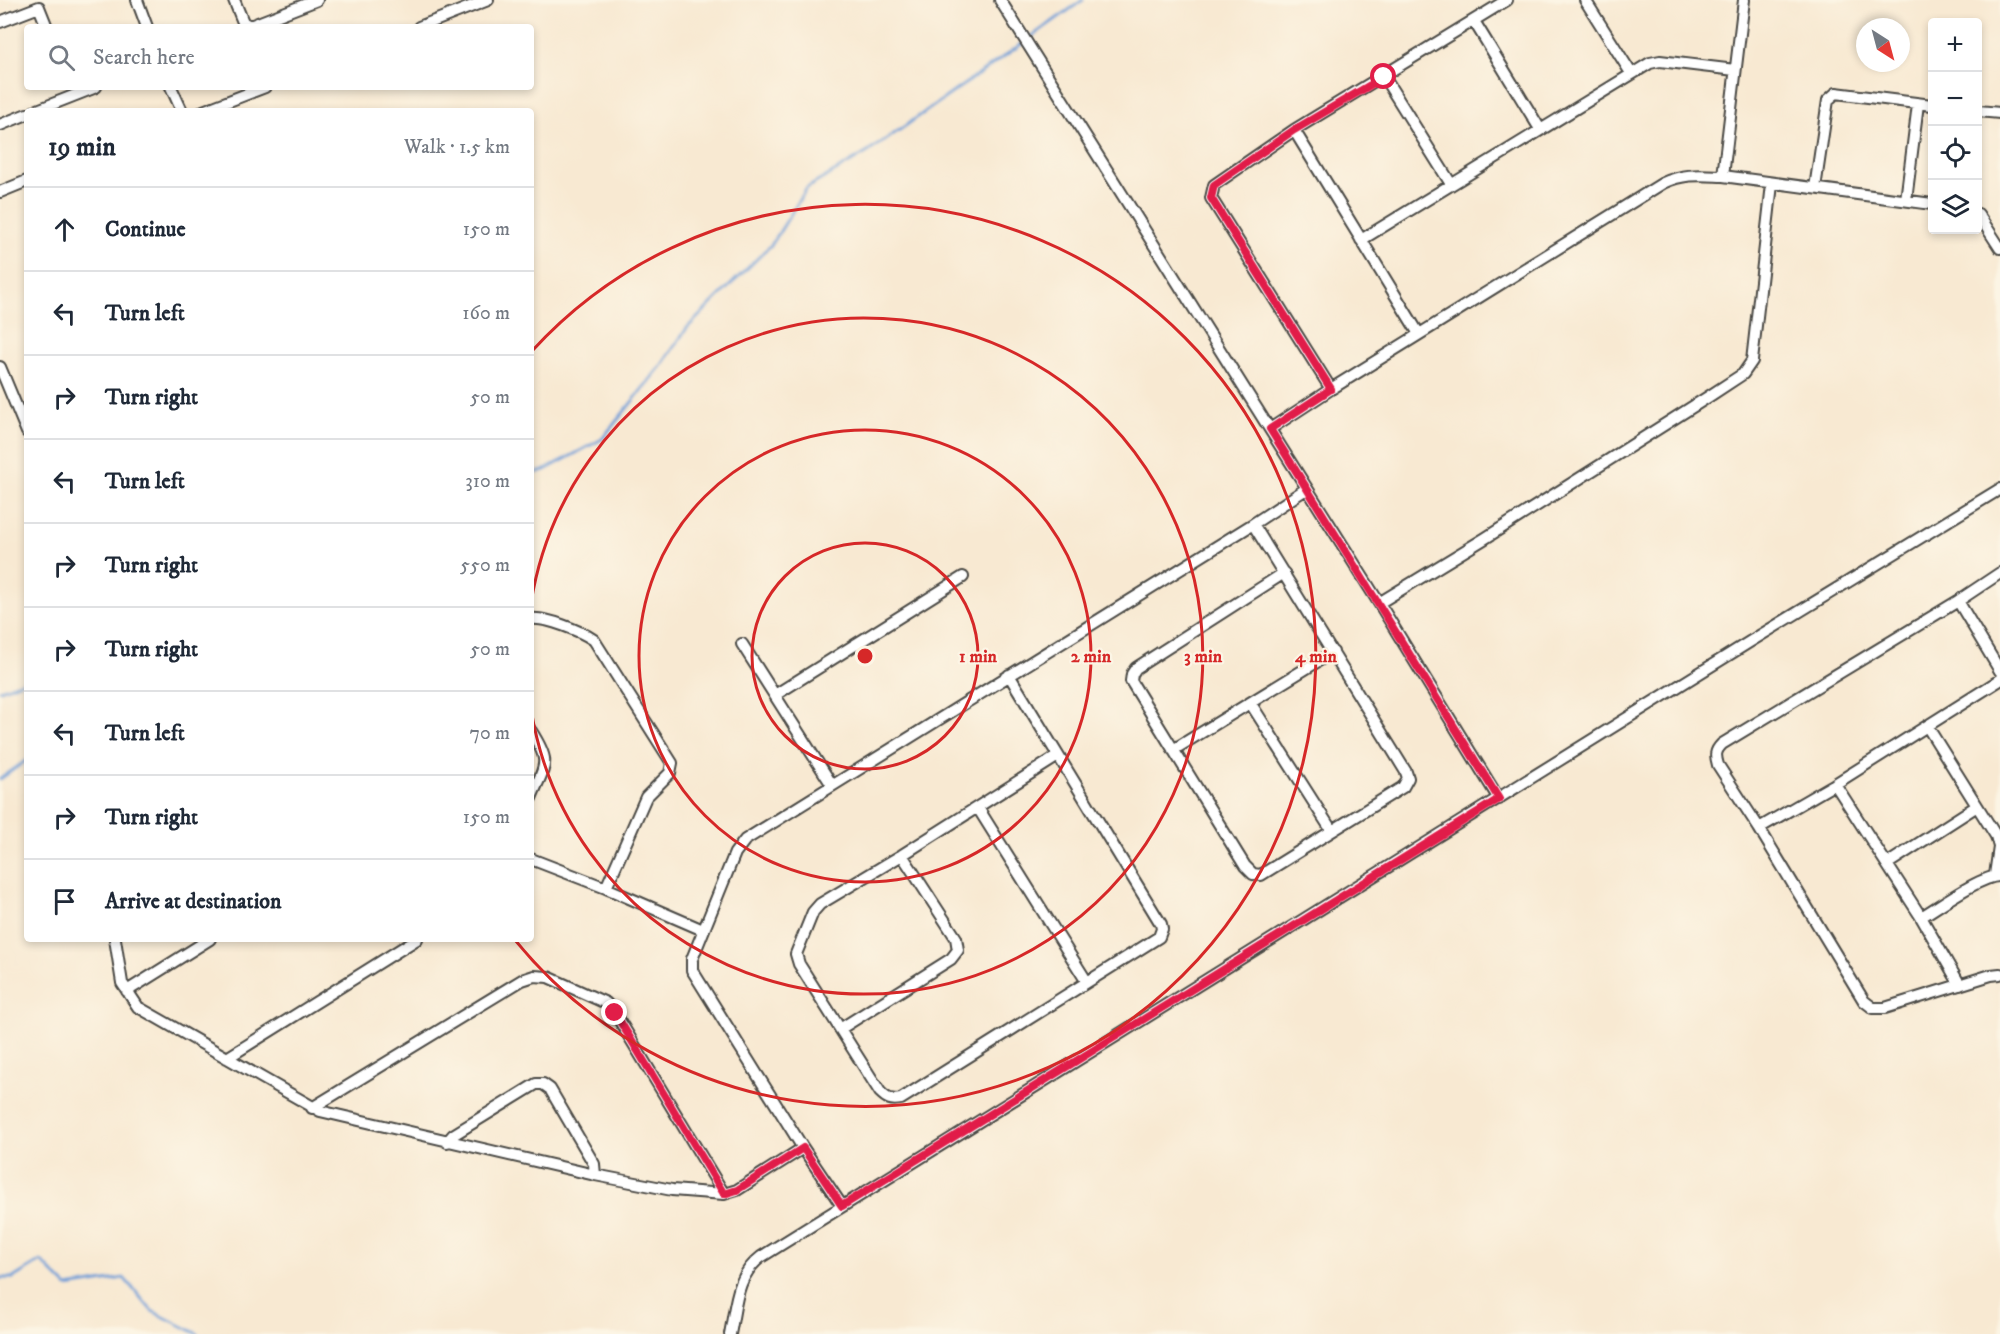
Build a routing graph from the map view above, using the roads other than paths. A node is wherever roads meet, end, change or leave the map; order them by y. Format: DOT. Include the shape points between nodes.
graph roads {
  1 [pos="137,0"];
  2 [pos="234,0"];
  3 [pos="317,0"];
  4 [pos="488,0"];
  5 [pos="1000,0"];
  6 [pos="1507,0"];
  7 [pos="1585,0"];
  8 [pos="1744,0"];
  9 [pos="38,4"];
  10 [pos="1474,21"];
  11 [pos="0,22"];
  12 [pos="46,24"];
  13 [pos="146,24"];
  14 [pos="246,24"];
  15 [pos="255,24"];
  16 [pos="427,24"];
  17 [pos="1735,70"];
  18 [pos="1631,73"];
  19 [pos="1384,77"];
  20 [pos="172,90"];
  21 [pos="257,90"];
  22 [pos="74,91"];
  23 [pos="1918,104"];
  24 [pos="1928,105"];
  25 [pos="41,108"];
  26 [pos="181,108"];
  27 [pos="211,108"];
  28 [pos="1982,112"];
  29 [pos="2000,114"];
  30 [pos="24,115"];
  31 [pos="0,124"];
  32 [pos="1540,129"];
  33 [pos="1294,130"];
  34 [pos="1723,176"];
  35 [pos="24,182"];
  36 [pos="1450,184"];
  37 [pos="1772,184"];
  38 [pos="1815,188"];
  39 [pos="0,192"];
  40 [pos="1906,200"];
  41 [pos="1928,203"];
  42 [pos="1982,221"];
  43 [pos="1361,240"];
  44 [pos="2000,248"];
  45 [pos="1419,334"];
  46 [pos="0,367"];
  47 [pos="1331,389"];
  48 [pos="24,425"];
  49 [pos="1270,429"];
  50 [pos="1306,489"];
  51 [pos="2000,489"];
  52 [pos="1254,524"];
  53 [pos="1284,573"];
  54 [pos="2000,573"];
  55 [pos="963,577"];
  56 [pos="1958,601"];
  57 [pos="1379,603"];
  58 [pos="534,619"];
  59 [pos="742,644"];
  60 [pos="1333,652"];
  61 [pos="2000,671"];
  62 [pos="1009,675"];
  63 [pos="2000,680"];
  64 [pos="775,695"];
  65 [pos="1251,704"];
  66 [pos="1927,726"];
  67 [pos="534,737"];
  68 [pos="1173,750"];
  69 [pos="1058,756"];
  70 [pos="1835,784"];
  71 [pos="832,785"];
  72 [pos="534,790"];
  73 [pos="1499,799"];
  74 [pos="1977,806"];
  75 [pos="978,808"];
  76 [pos="1759,828"];
  77 [pos="1332,831"];
  78 [pos="902,855"];
  79 [pos="534,860"];
  80 [pos="1887,864"];
  81 [pos="1998,876"];
  82 [pos="606,888"];
  83 [pos="1921,917"];
  84 [pos="703,930"];
  85 [pos="115,942"];
  86 [pos="205,942"];
  87 [pos="412,942"];
  88 [pos="2000,974"];
  89 [pos="1087,982"];
  90 [pos="1960,985"];
  91 [pos="127,992"];
  92 [pos="840,1029"];
  93 [pos="227,1058"];
  94 [pos="312,1108"];
  95 [pos="447,1142"];
  96 [pos="803,1148"];
  97 [pos="595,1175"];
  98 [pos="724,1194"];
  99 [pos="842,1206"];
  100 [pos="730,1334"];
  1 -- 13 [label="street"];
  2 -- 14 [label="street"];
  3 -- 15 [label="street"];
  4 -- 16 [label="street"];
  5 -- 49 [label="street"];
  6 -- 10 [label="street"];
  7 -- 18 [label="street"];
  8 -- 17 [label="street"];
  9 -- 11 [label="street"];
  9 -- 12 [label="street"];
  10 -- 19 [label="street"];
  10 -- 32 [label="street"];
  17 -- 18 [label="street" via="1660,61"];
  17 -- 34 [label="street"];
  18 -- 32 [label="street"];
  19 -- 33 [label="street"];
  19 -- 36 [label="street"];
  20 -- 26 [label="street"];
  21 -- 27 [label="street"];
  22 -- 25 [label="street"];
  23 -- 24 [label="street"];
  23 -- 38 [label="street" via="1836,93 1831,96"];
  23 -- 40 [label="street"];
  28 -- 29 [label="street"];
  30 -- 31 [label="street"];
  32 -- 36 [label="street"];
  33 -- 43 [label="street"];
  33 -- 47 [label="street" via="1214,185 1211,198"];
  34 -- 37 [label="street"];
  34 -- 45 [label="street" via="1689,174 1663,183"];
  35 -- 39 [label="street"];
  36 -- 43 [label="street"];
  37 -- 38 [label="street"];
  37 -- 57 [label="street" via="1748,369"];
  38 -- 40 [label="street"];
  40 -- 41 [label="street"];
  42 -- 44 [label="street"];
  43 -- 45 [label="street"];
  45 -- 47 [label="street"];
  46 -- 48 [label="street"];
  47 -- 49 [label="street"];
  49 -- 50 [label="street"];
  50 -- 52 [label="street"];
  50 -- 57 [label="street"];
  51 -- 73 [label="street"];
  52 -- 53 [label="street"];
  52 -- 62 [label="street"];
  53 -- 60 [label="street"];
  53 -- 68 [label="street" via="1132,674 1131,681"];
  54 -- 56 [label="street"];
  55 -- 64 [label="street"];
  56 -- 61 [label="street"];
  56 -- 76 [label="street" via="1716,750 1718,765"];
  57 -- 73 [label="street"];
  58 -- 82 [label="street" via="594,640 672,763 670,773 646,796"];
  59 -- 64 [label="street"];
  60 -- 65 [label="street"];
  60 -- 77 [label="street" via="1407,778 1403,787"];
  62 -- 69 [label="street"];
  62 -- 71 [label="street"];
  63 -- 66 [label="street"];
  64 -- 71 [label="street"];
  65 -- 68 [label="street"];
  65 -- 77 [label="street"];
  66 -- 70 [label="street"];
  66 -- 74 [label="street"];
  67 -- 72 [label="street" via="546,760"];
  68 -- 77 [label="street" via="1253,874 1261,874"];
  69 -- 75 [label="street"];
  69 -- 89 [label="street" via="1162,929 1159,938"];
  70 -- 76 [label="street"];
  70 -- 80 [label="street"];
  71 -- 84 [label="street" via="740,845"];
  73 -- 99 [label="street"];
  74 -- 80 [label="street"];
  74 -- 81 [label="street" via="1996,836"];
  75 -- 78 [label="street"];
  75 -- 89 [label="street"];
  76 -- 90 [label="street" via="1864,1001 1873,1008 1886,1008"];
  78 -- 92 [label="street" via="820,904 796,954 798,964"];
  78 -- 92 [label="street" via="956,938 958,950 951,959"];
  79 -- 82 [label="street"];
  80 -- 83 [label="street"];
  81 -- 83 [label="street" via="1980,881"];
  82 -- 84 [label="street"];
  83 -- 90 [label="street"];
  84 -- 96 [label="street" via="692,970"];
  85 -- 91 [label="street"];
  86 -- 91 [label="street"];
  87 -- 93 [label="street"];
  88 -- 90 [label="street"];
  89 -- 92 [label="street" via="893,1101 880,1092"];
  91 -- 93 [label="street" via="138,1007"];
  93 -- 94 [label="street"];
  94 -- 95 [label="street"];
  94 -- 98 [label="street" via="522,980 548,977 606,1003 615,1013"];
  95 -- 97 [label="street"];
  95 -- 97 [label="street" via="536,1084 543,1084 550,1089 589,1155"];
  96 -- 98 [label="street" via="737,1190"];
  96 -- 99 [label="street"];
  97 -- 98 [label="street" via="672,1190"];
  99 -- 100 [label="street" via="747,1270 740,1284"];
}
